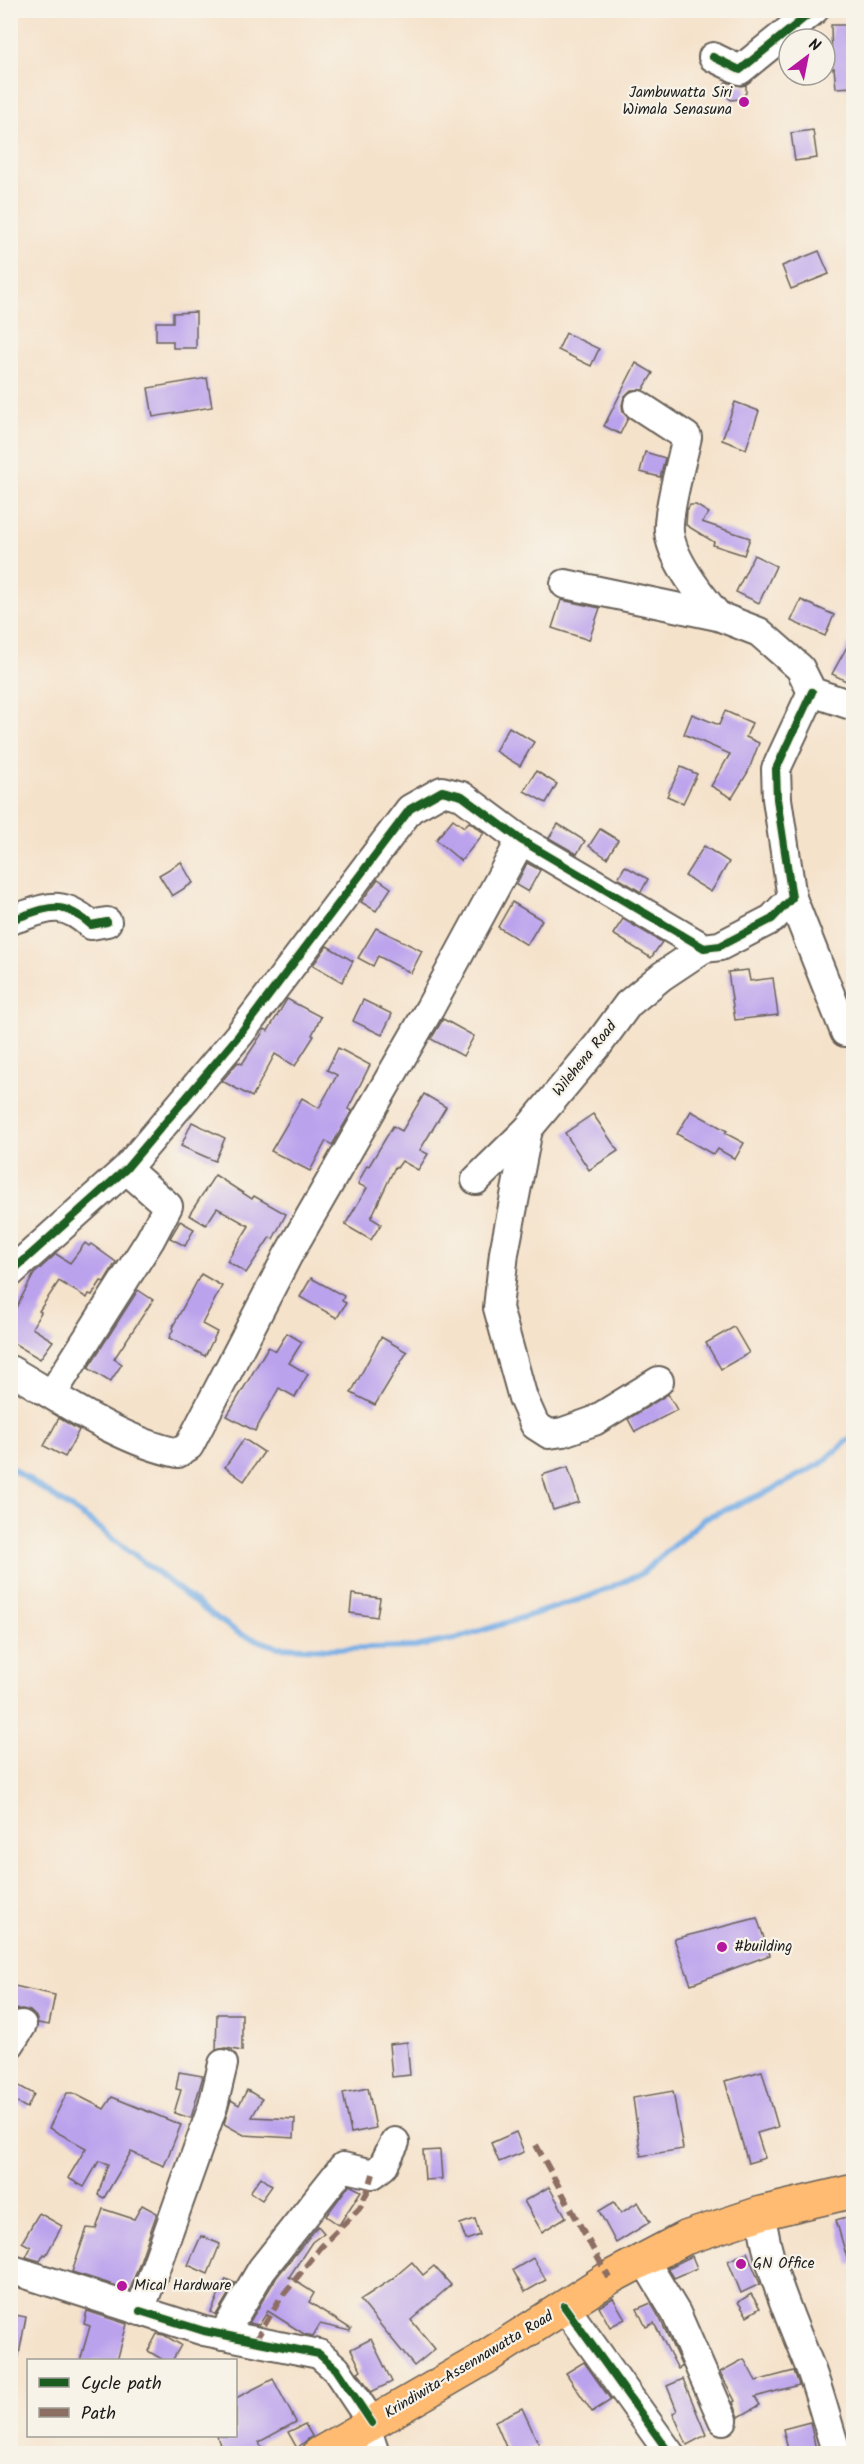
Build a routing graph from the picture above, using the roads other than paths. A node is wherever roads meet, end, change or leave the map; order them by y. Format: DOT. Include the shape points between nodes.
graph roads {
  1 [pos="814,10"];
  2 [pos="713,57"];
  3 [pos="638,405"];
  4 [pos="565,584"];
  5 [pos="718,616"];
  6 [pos="812,692"];
  7 [pos="854,706"];
  8 [pos="521,840"];
  9 [pos="792,898"];
  10 [pos="10,920"];
  11 [pos="107,922"];
  12 [pos="704,948"];
  13 [pos="844,1018"];
  14 [pos="528,1129"];
  15 [pos="126,1168"];
  16 [pos="476,1180"];
  17 [pos="10,1273"];
  18 [pos="10,1370"];
  19 [pos="659,1381"];
  20 [pos="52,1394"];
  21 [pos="222,2064"];
  22 [pos="395,2142"];
  23 [pos="854,2191"];
  24 [pos="761,2213"];
  25 [pos="644,2260"];
  26 [pos="10,2269"];
  27 [pos="564,2306"];
  28 [pos="140,2311"];
  29 [pos="223,2335"];
  30 [pos="723,2420"];
  31 [pos="371,2435"];
  32 [pos="321,2453"];
  33 [pos="670,2454"];
  34 [pos="837,2454"];
  1 -- 2 [label="street" via="740,70"];
  3 -- 5 [label="street" via="687,437 668,525 673,547 699,593"];
  4 -- 5 [label="street"];
  5 -- 6 [label="street" via="759,632 800,668"];
  6 -- 7 [label="street"];
  6 -- 9 [label="street" via="776,769"];
  8 -- 12 [label="street"];
  8 -- 15 [label="street" via="462,796 442,791 410,809 239,1035"];
  8 -- 20 [label="street" via="425,1018 288,1255 189,1446 178,1453 158,1449"];
  9 -- 12 [label="street, Wilehena Road" via="772,919 720,946"];
  9 -- 13 [label="street"];
  10 -- 11 [label="street" via="54,907 76,912 91,926"];
  12 -- 14 [label="street, Wilehena Road" via="628,1004"];
  14 -- 16 [label="street, Wilehena Road"];
  14 -- 19 [label="street" via="504,1253 498,1308 517,1379 535,1425 549,1434 563,1432 594,1421"];
  15 -- 17 [label="street"];
  15 -- 20 [label="street" via="168,1206"];
  18 -- 20 [label="street"];
  21 -- 28 [label="street" via="213,2106"];
  22 -- 29 [label="street" via="383,2166 373,2174 343,2167 262,2269"];
  23 -- 24 [label="main road, Krindiwita-Assennawatta Road"];
  24 -- 25 [label="main road, Krindiwita-Assennawatta Road" via="685,2238"];
  24 -- 34 [label="street" via="763,2237 785,2307 812,2373"];
  25 -- 27 [label="main road, Krindiwita-Assennawatta Road"];
  25 -- 30 [label="street" via="676,2313"];
  26 -- 28 [label="street"];
  27 -- 31 [label="main road, Krindiwita-Assennawatta Road"];
  27 -- 33 [label="street"];
  28 -- 29 [label="street"];
  29 -- 31 [label="street" via="319,2354 336,2369"];
  31 -- 32 [label="main road, Krindiwita-Assennawatta Road"];
}
